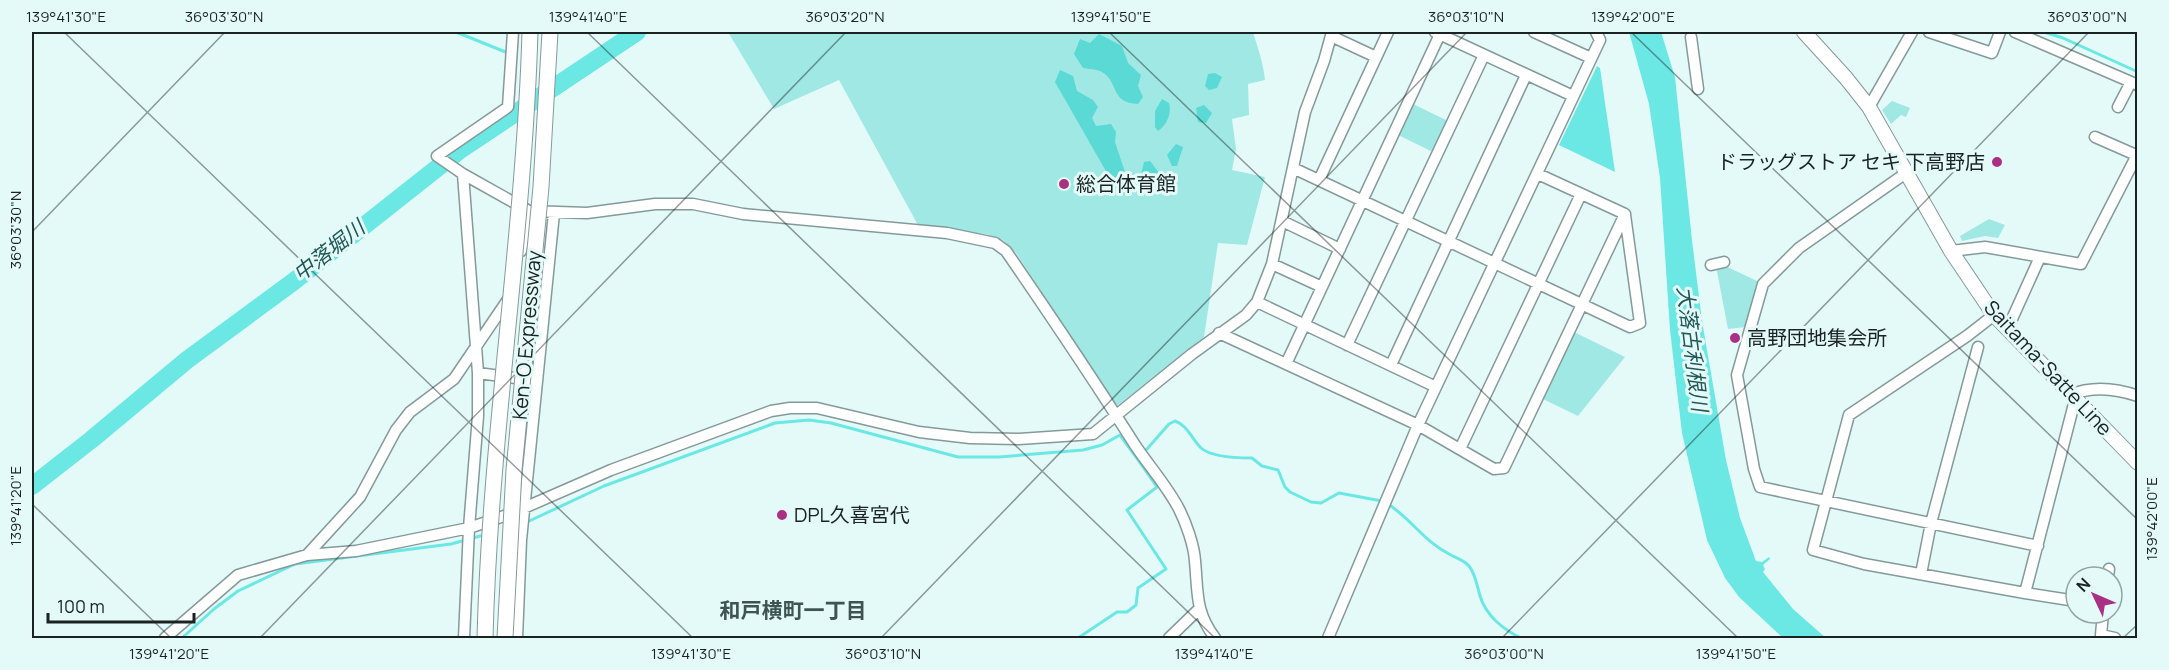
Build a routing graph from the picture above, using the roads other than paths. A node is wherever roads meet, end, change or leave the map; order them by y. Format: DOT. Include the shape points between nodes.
graph roads {
  1 [pos="513,32"];
  2 [pos="530,32"];
  3 [pos="550,32"];
  4 [pos="1388,32"];
  5 [pos="1438,32"];
  6 [pos="1534,32"];
  7 [pos="1596,32"];
  8 [pos="1804,32"];
  9 [pos="1912,32"];
  10 [pos="1929,32"];
  11 [pos="2000,32"];
  12 [pos="2015,32"];
  13 [pos="1332,34"];
  14 [pos="1691,37"];
  15 [pos="1484,55"];
  16 [pos="1376,57"];
  17 [pos="1591,58"];
  18 [pos="1526,75"];
  19 [pos="2134,83"];
  20 [pos="1698,89"];
  21 [pos="1572,96"];
  22 [pos="1869,107"];
  23 [pos="2118,107"];
  24 [pos="2095,137"];
  25 [pos="2137,154"];
  26 [pos="1293,168"];
  27 [pos="1906,173"];
  28 [pos="463,174"];
  29 [pos="1538,174"];
  30 [pos="1319,180"];
  31 [pos="1581,194"];
  32 [pos="1362,202"];
  33 [pos="530,211"];
  34 [pos="554,213"];
  35 [pos="1625,214"];
  36 [pos="1282,221"];
  37 [pos="1405,222"];
  38 [pos="1448,243"];
  39 [pos="1340,249"];
  40 [pos="1951,251"];
  41 [pos="2040,257"];
  42 [pos="1724,262"];
  43 [pos="1272,264"];
  44 [pos="1494,265"];
  45 [pos="1712,265"];
  46 [pos="1538,284"];
  47 [pos="1322,287"];
  48 [pos="1257,302"];
  49 [pos="1582,304"];
  50 [pos="1994,315"];
  51 [pos="1304,324"];
  52 [pos="2007,330"];
  53 [pos="1219,333"];
  54 [pos="1347,345"];
  55 [pos="477,346"];
  56 [pos="1978,347"];
  57 [pos="1286,364"];
  58 [pos="1391,365"];
  59 [pos="478,373"];
  60 [pos="536,380"];
  61 [pos="1436,387"];
  62 [pos="2138,396"];
  63 [pos="2073,398"];
  64 [pos="1117,415"];
  65 [pos="1418,425"];
  66 [pos="1460,449"];
  67 [pos="2138,463"];
  68 [pos="1826,501"];
  69 [pos="524,508"];
  70 [pos="1931,523"];
  71 [pos="469,528"];
  72 [pos="2038,546"];
  73 [pos="307,555"];
  74 [pos="1921,574"];
  75 [pos="2025,593"];
  76 [pos="2064,599"];
  77 [pos="1198,609"];
  78 [pos="2102,625"];
  79 [pos="165,639"];
  80 [pos="464,639"];
  81 [pos="485,639"];
  82 [pos="505,639"];
  83 [pos="517,639"];
  84 [pos="1169,639"];
  85 [pos="1215,639"];
  86 [pos="1328,639"];
  87 [pos="2115,639"];
  1 -- 28 [label="street" via="508,107 437,156"];
  2 -- 81 [label="highway, Ken-O Expressway, bridge"];
  3 -- 82 [label="highway, Ken-O Expressway, bridge" via="541,187 514,470"];
  4 -- 16 [label="street"];
  5 -- 15 [label="street"];
  5 -- 32 [label="street"];
  6 -- 17 [label="street"];
  7 -- 17 [label="street" via="1600,40"];
  8 -- 22 [label="main road, Saitama-Satte Line"];
  9 -- 22 [label="street"];
  10 -- 11 [label="street" via="1992,53"];
  12 -- 19 [label="street"];
  13 -- 16 [label="street"];
  13 -- 26 [label="street" via="1305,112"];
  14 -- 20 [label="street"];
  15 -- 18 [label="street"];
  15 -- 37 [label="street"];
  16 -- 30 [label="street"];
  17 -- 21 [label="street"];
  18 -- 21 [label="street"];
  18 -- 38 [label="street"];
  19 -- 23 [label="street"];
  21 -- 29 [label="street"];
  22 -- 27 [label="main road, Saitama-Satte Line"];
  24 -- 25 [label="street"];
  25 -- 41 [label="street" via="2082,264"];
  26 -- 30 [label="street"];
  26 -- 36 [label="street"];
  27 -- 40 [label="main road, Saitama-Satte Line"];
  27 -- 68 [label="street" via="1799,248 1763,284 1737,375 1760,487"];
  28 -- 33 [label="street"];
  28 -- 55 [label="street"];
  29 -- 31 [label="street"];
  29 -- 44 [label="street"];
  30 -- 32 [label="street"];
  31 -- 35 [label="street"];
  31 -- 46 [label="street"];
  32 -- 37 [label="street"];
  32 -- 39 [label="street"];
  33 -- 34 [label="street"];
  33 -- 55 [label="street" via="513,288"];
  34 -- 60 [label="street"];
  34 -- 64 [label="street" via="693,204 743,214 947,233 995,243 1006,251"];
  35 -- 49 [label="street"];
  35 -- 49 [label="street" via="1640,323 1630,327"];
  36 -- 39 [label="street"];
  36 -- 43 [label="street"];
  37 -- 38 [label="street"];
  37 -- 54 [label="street"];
  38 -- 44 [label="street"];
  38 -- 58 [label="street"];
  39 -- 47 [label="street"];
  40 -- 41 [label="street" via="1985,247"];
  40 -- 50 [label="main road, Saitama-Satte Line"];
  41 -- 52 [label="street"];
  42 -- 45 [label="street"];
  43 -- 47 [label="street"];
  43 -- 48 [label="street"];
  44 -- 46 [label="street"];
  44 -- 61 [label="street"];
  46 -- 49 [label="street"];
  46 -- 66 [label="street"];
  47 -- 51 [label="street"];
  48 -- 51 [label="street"];
  48 -- 53 [label="street" via="1246,315"];
  49 -- 66 [label="street" via="1504,468 1494,469"];
  50 -- 52 [label="main road, Saitama-Satte Line"];
  50 -- 68 [label="street" via="1849,416"];
  51 -- 54 [label="street"];
  51 -- 57 [label="street"];
  52 -- 63 [label="main road, Saitama-Satte Line"];
  53 -- 57 [label="street"];
  53 -- 64 [label="street"];
  54 -- 58 [label="street"];
  55 -- 59 [label="street"];
  55 -- 73 [label="street" via="454,380 410,412 383,450 360,497"];
  56 -- 70 [label="street"];
  57 -- 65 [label="street"];
  58 -- 61 [label="street"];
  59 -- 60 [label="street"];
  59 -- 71 [label="street"];
  60 -- 69 [label="street"];
  61 -- 65 [label="street"];
  62 -- 63 [label="street" via="2099,388 2084,389"];
  63 -- 67 [label="main road, Saitama-Satte Line"];
  63 -- 72 [label="street"];
  64 -- 69 [label="street" via="1094,434 970,438 919,432 817,408 771,411 611,470"];
  64 -- 77 [label="street" via="1181,513 1195,558"];
  65 -- 66 [label="street"];
  65 -- 86 [label="street"];
  68 -- 70 [label="street"];
  68 -- 74 [label="street" via="1813,550"];
  69 -- 71 [label="street"];
  69 -- 83 [label="street"];
  70 -- 72 [label="street"];
  70 -- 74 [label="street"];
  71 -- 73 [label="street" via="356,551"];
  71 -- 80 [label="street"];
  72 -- 75 [label="street"];
  73 -- 79 [label="street" via="238,575"];
  74 -- 75 [label="street"];
  75 -- 76 [label="street"];
  77 -- 84 [label="street"];
  77 -- 85 [label="street"];
  78 -- 87 [label="street" via="2101,635"];
}
